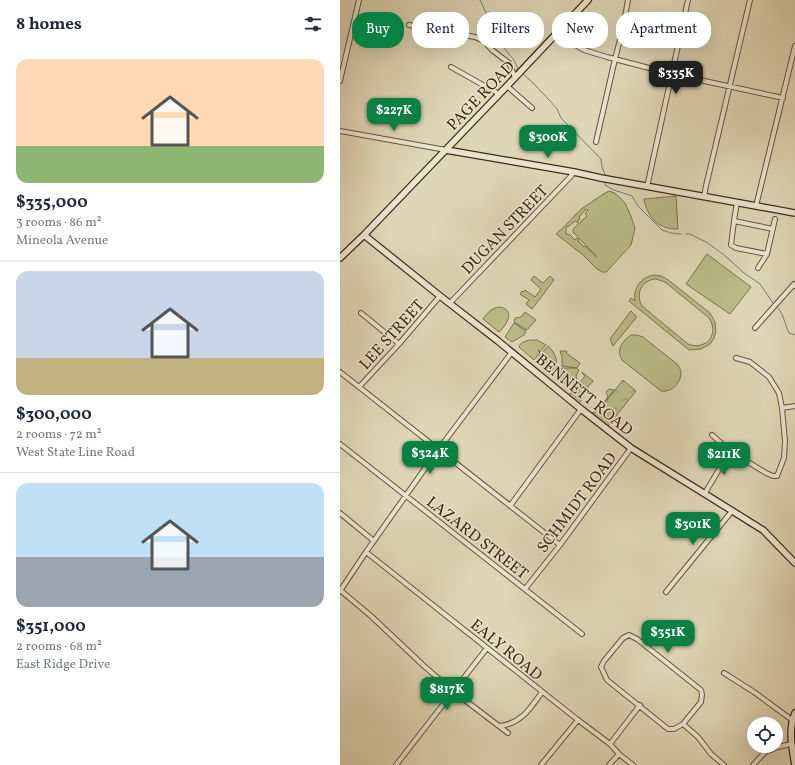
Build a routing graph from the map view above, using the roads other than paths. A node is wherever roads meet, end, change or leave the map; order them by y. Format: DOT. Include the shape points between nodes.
graph roads {
  1 [pos="359,0"];
  2 [pos="588,0"];
  3 [pos="628,0"];
  4 [pos="688,0"];
  5 [pos="750,0"];
  6 [pos="577,12"];
  7 [pos="409,25"];
  8 [pos="552,38"];
  9 [pos="795,46"];
  10 [pos="580,48"];
  11 [pos="615,59"];
  12 [pos="451,67"];
  13 [pos="672,74"];
  14 [pos="515,77"];
  15 [pos="340,81"];
  16 [pos="507,86"];
  17 [pos="729,86"];
  18 [pos="499,94"];
  19 [pos="783,98"];
  20 [pos="532,108"];
  21 [pos="340,131"];
  22 [pos="596,142"];
  23 [pos="446,150"];
  24 [pos="574,172"];
  25 [pos="647,187"];
  26 [pos="704,197"];
  27 [pos="737,202"];
  28 [pos="756,206"];
  29 [pos="795,213"];
  30 [pos="775,219"];
  31 [pos="734,221"];
  32 [pos="773,228"];
  33 [pos="364,235"];
  34 [pos="767,254"];
  35 [pos="340,258"];
  36 [pos="758,268"];
  37 [pos="795,285"];
  38 [pos="440,296"];
  39 [pos="450,303"];
  40 [pos="361,313"];
  41 [pos="755,328"];
  42 [pos="398,344"];
  43 [pos="512,352"];
  44 [pos="736,358"];
  45 [pos="340,372"];
  46 [pos="359,387"];
  47 [pos="795,406"];
  48 [pos="782,408"];
  49 [pos="581,409"];
  50 [pos="712,436"];
  51 [pos="340,444"];
  52 [pos="631,448"];
  53 [pos="438,450"];
  54 [pos="730,451"];
  55 [pos="705,493"];
  56 [pos="406,496"];
  57 [pos="510,506"];
  58 [pos="732,510"];
  59 [pos="340,513"];
  60 [pos="374,541"];
  61 [pos="560,545"];
  62 [pos="366,552"];
  63 [pos="795,563"];
  64 [pos="525,589"];
  65 [pos="340,590"];
  66 [pos="666,592"];
  67 [pos="582,634"];
  68 [pos="487,648"];
  69 [pos="724,673"];
  70 [pos="453,691"];
  71 [pos="542,692"];
  72 [pos="640,706"];
  73 [pos="795,712"];
  74 [pos="578,720"];
  75 [pos="792,720"];
  76 [pos="683,724"];
  77 [pos="498,726"];
  78 [pos="508,733"];
  79 [pos="610,744"];
  80 [pos="791,744"];
  81 [pos="619,754"];
  82 [pos="396,765"];
  83 [pos="541,765"];
  84 [pos="609,765"];
  85 [pos="633,765"];
  86 [pos="724,765"];
  87 [pos="753,765"];
  88 [pos="794,765"];
  1 -- 15 [label="street"];
  2 -- 6 [label="street, PAGE ROAD"];
  3 -- 11 [label="street"];
  4 -- 13 [label="street"];
  5 -- 17 [label="street"];
  7 -- 14 [label="street" via="476,37 509,63"];
  8 -- 14 [label="street, PAGE ROAD"];
  9 -- 19 [label="street"];
  10 -- 11 [label="street"];
  11 -- 13 [label="street"];
  11 -- 22 [label="street"];
  12 -- 18 [label="street"];
  13 -- 17 [label="street"];
  13 -- 25 [label="street"];
  14 -- 16 [label="street, PAGE ROAD"];
  16 -- 18 [label="street, PAGE ROAD"];
  16 -- 20 [label="street"];
  17 -- 19 [label="street"];
  17 -- 26 [label="street"];
  18 -- 23 [label="street, PAGE ROAD"];
  19 -- 28 [label="street"];
  21 -- 23 [label="street"];
  23 -- 24 [label="street"];
  23 -- 33 [label="street, PAGE ROAD"];
  24 -- 25 [label="street"];
  24 -- 39 [label="street, DUGAN STREET"];
  25 -- 26 [label="street"];
  26 -- 27 [label="street"];
  27 -- 28 [label="street"];
  27 -- 31 [label="street"];
  28 -- 29 [label="street"];
  30 -- 32 [label="street"];
  31 -- 32 [label="street"];
  31 -- 34 [label="street" via="731,245"];
  32 -- 34 [label="street"];
  33 -- 35 [label="street, PAGE ROAD"];
  33 -- 38 [label="street, BENNETT ROAD"];
  34 -- 36 [label="street"];
  37 -- 41 [label="street"];
  38 -- 39 [label="street, BENNETT ROAD"];
  38 -- 42 [label="street, LEE STREET"];
  39 -- 43 [label="street, BENNETT ROAD"];
  40 -- 42 [label="street"];
  42 -- 46 [label="street, LEE STREET"];
  43 -- 49 [label="street, BENNETT ROAD"];
  43 -- 53 [label="street"];
  44 -- 48 [label="street" via="750,362 769,377 779,393"];
  45 -- 46 [label="street"];
  46 -- 53 [label="street"];
  47 -- 48 [label="street"];
  48 -- 54 [label="street" via="784,458 777,476 766,473"];
  49 -- 52 [label="street, BENNETT ROAD"];
  49 -- 57 [label="street"];
  50 -- 54 [label="street"];
  51 -- 56 [label="street, LAZARD STREET"];
  52 -- 55 [label="street, BENNETT ROAD"];
  52 -- 61 [label="street, SCHMIDT ROAD"];
  53 -- 56 [label="street"];
  53 -- 57 [label="street"];
  54 -- 55 [label="street"];
  55 -- 58 [label="street, BENNETT ROAD"];
  56 -- 60 [label="street"];
  56 -- 64 [label="street, LAZARD STREET"];
  57 -- 61 [label="street"];
  58 -- 63 [label="street, BENNETT ROAD" via="763,530"];
  58 -- 66 [label="street"];
  59 -- 60 [label="street"];
  60 -- 62 [label="street"];
  61 -- 64 [label="street, SCHMIDT ROAD"];
  62 -- 65 [label="street"];
  62 -- 68 [label="street, EALY ROAD"];
  64 -- 67 [label="street, LAZARD STREET"];
  65 -- 70 [label="street"];
  68 -- 70 [label="street"];
  68 -- 71 [label="street, EALY ROAD"];
  69 -- 75 [label="street"];
  70 -- 77 [label="street"];
  70 -- 82 [label="street"];
  71 -- 74 [label="street, EALY ROAD"];
  71 -- 77 [label="street" via="520,719 508,725"];
  72 -- 76 [label="street" via="668,729"];
  72 -- 76 [label="street" via="607,680 600,667 623,638 629,635 701,690 701,702"];
  72 -- 79 [label="street"];
  73 -- 75 [label="street"];
  74 -- 79 [label="street, EALY ROAD"];
  74 -- 83 [label="street"];
  75 -- 80 [label="street"];
  76 -- 86 [label="street"];
  77 -- 78 [label="street"];
  79 -- 81 [label="street, EALY ROAD"];
  80 -- 87 [label="street" via="765,752"];
  80 -- 88 [label="street"];
  81 -- 84 [label="street"];
  81 -- 85 [label="street, EALY ROAD"];
}
